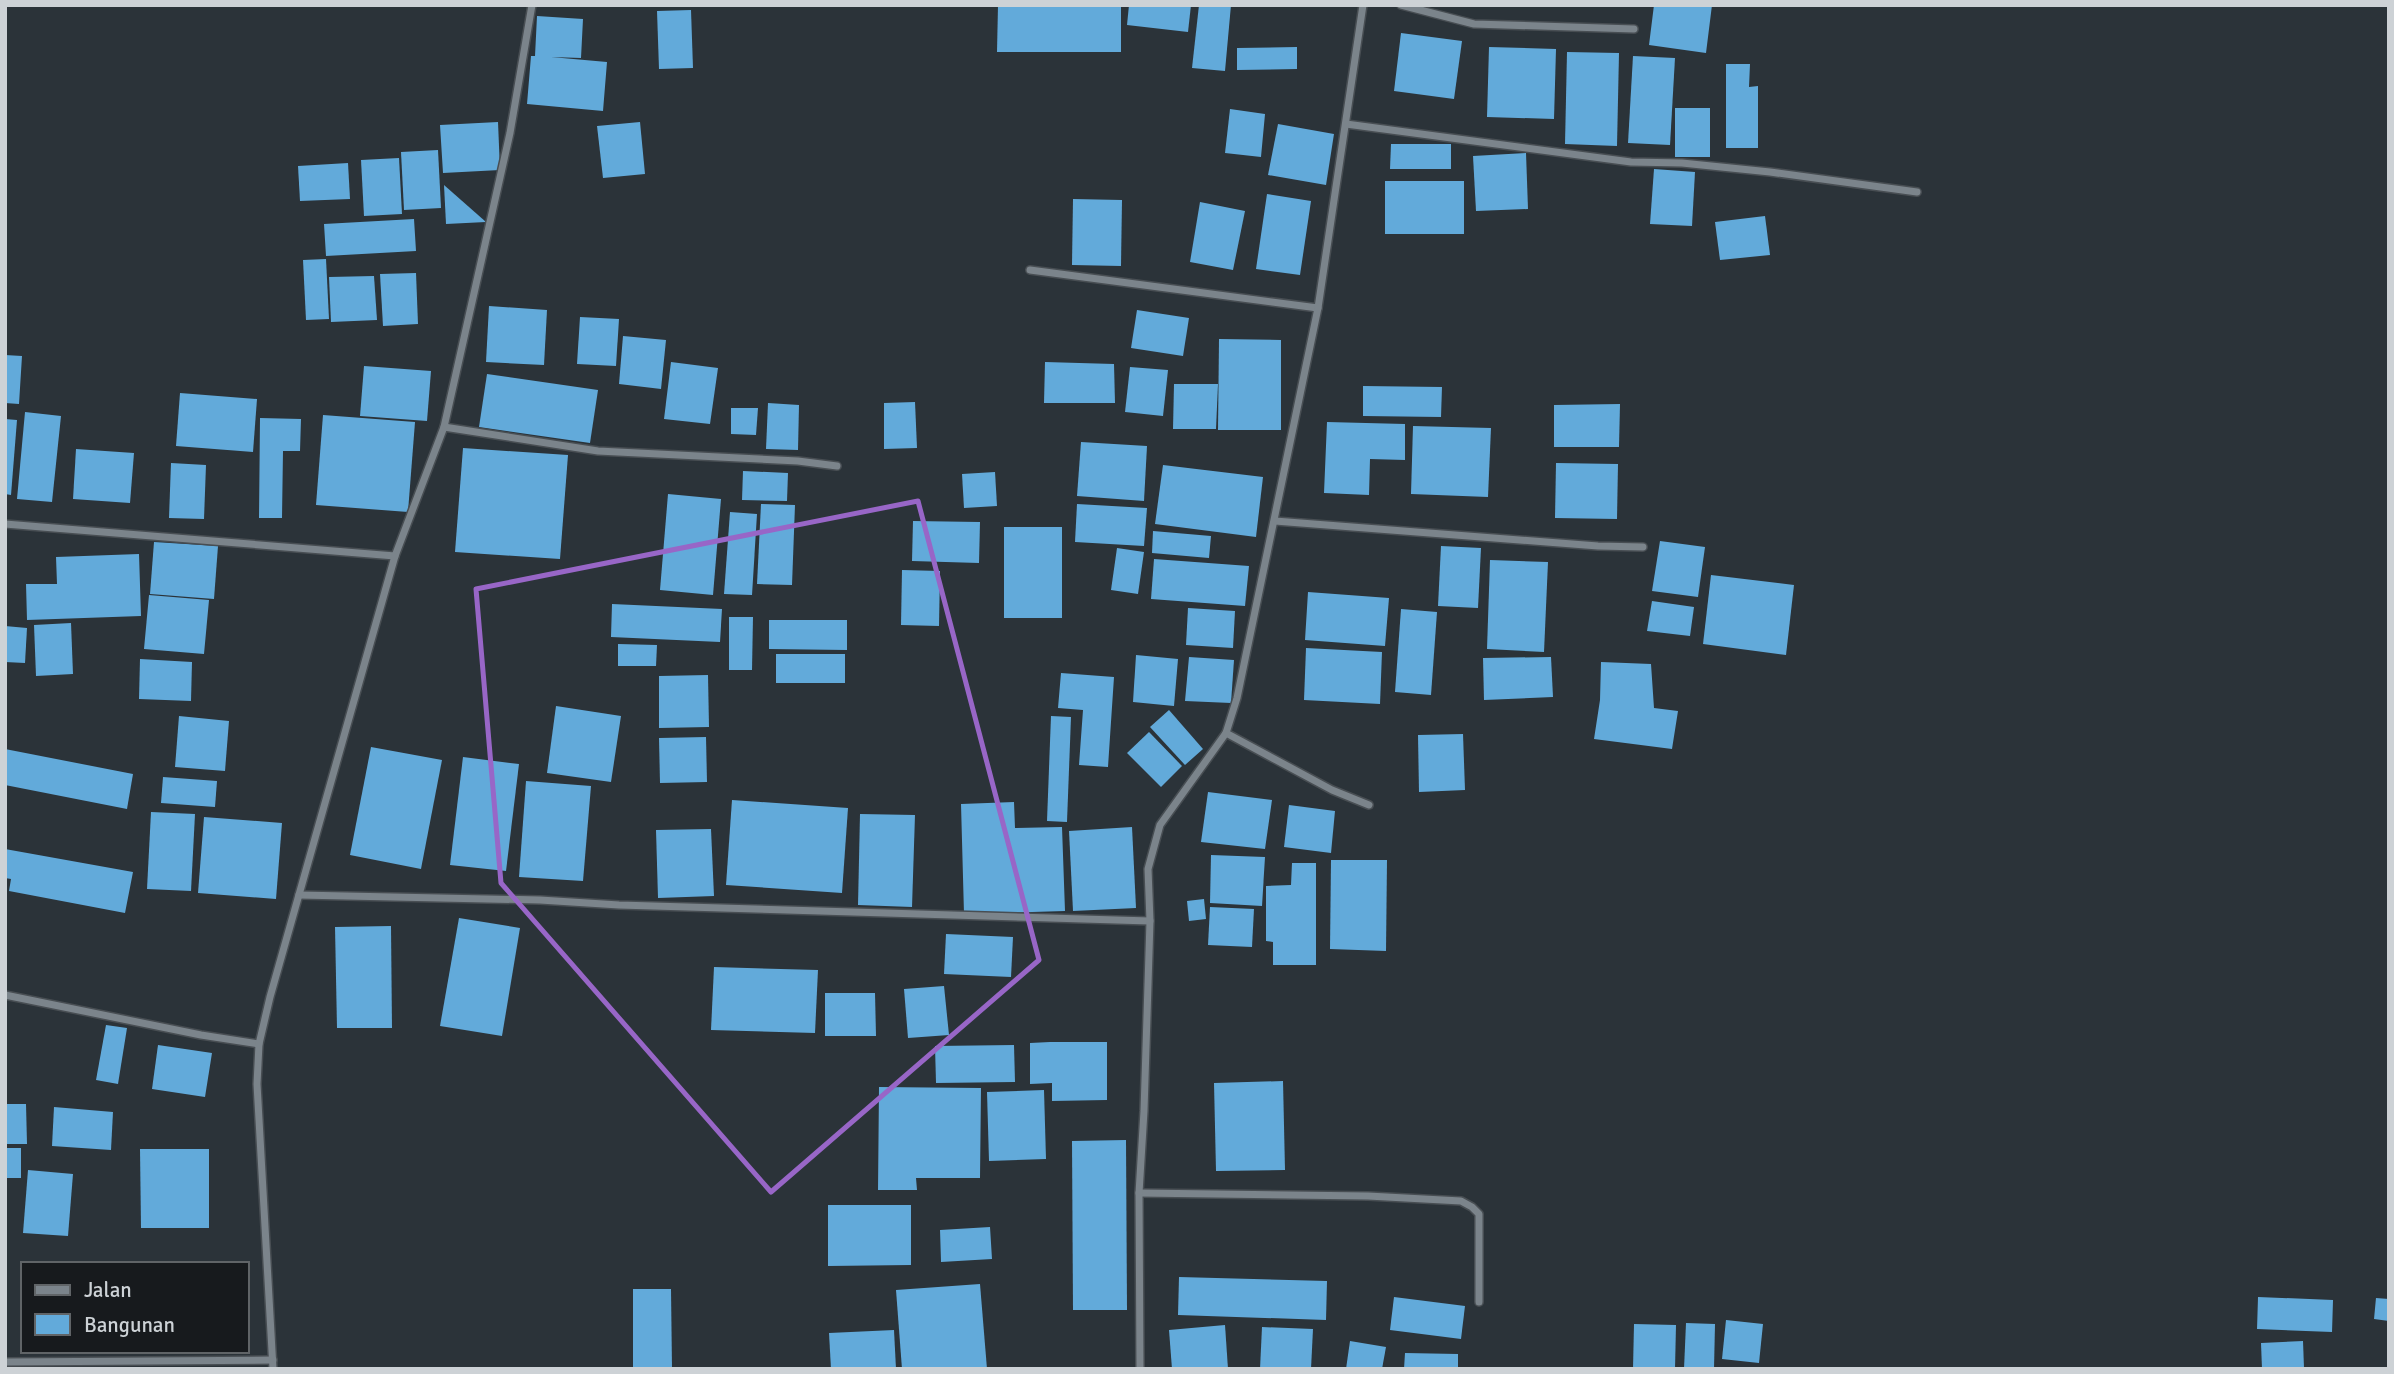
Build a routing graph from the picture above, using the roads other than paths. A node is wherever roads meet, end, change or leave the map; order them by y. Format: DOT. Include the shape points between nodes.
graph roads {
  1 [pos="532,5"];
  2 [pos="1363,5"];
  3 [pos="1401,5"];
  4 [pos="1634,29"];
  5 [pos="1346,124"];
  6 [pos="1917,192"];
  7 [pos="1030,270"];
  8 [pos="1318,308"];
  9 [pos="444,427"];
  10 [pos="837,466"];
  11 [pos="1275,522"];
  12 [pos="5,524"];
  13 [pos="1643,547"];
  14 [pos="395,555"];
  15 [pos="1226,733"];
  16 [pos="1369,805"];
  17 [pos="299,895"];
  18 [pos="1150,921"];
  19 [pos="5,995"];
  20 [pos="259,1044"];
  21 [pos="1139,1193"];
  22 [pos="1479,1302"];
  23 [pos="5,1362"];
  24 [pos="273,1365"];
  25 [pos="1140,1369"];
  1 -- 9 [label="street" via="510,133"];
  2 -- 5 [label="street"];
  3 -- 4 [label="street" via="1474,24"];
  5 -- 6 [label="street" via="1631,162 1770,172"];
  5 -- 8 [label="street"];
  7 -- 8 [label="street"];
  8 -- 11 [label="street"];
  9 -- 10 [label="street" via="597,451"];
  9 -- 14 [label="street"];
  11 -- 13 [label="street"];
  11 -- 15 [label="street"];
  12 -- 14 [label="street"];
  14 -- 17 [label="street"];
  15 -- 16 [label="street"];
  15 -- 18 [label="street" via="1160,825 1148,869"];
  17 -- 18 [label="street"];
  17 -- 20 [label="street"];
  18 -- 21 [label="street"];
  19 -- 20 [label="street"];
  20 -- 24 [label="street" via="257,1084"];
  21 -- 22 [label="street" via="1461,1201 1479,1214"];
  21 -- 25 [label="street"];
  23 -- 24 [label="street"];
}
